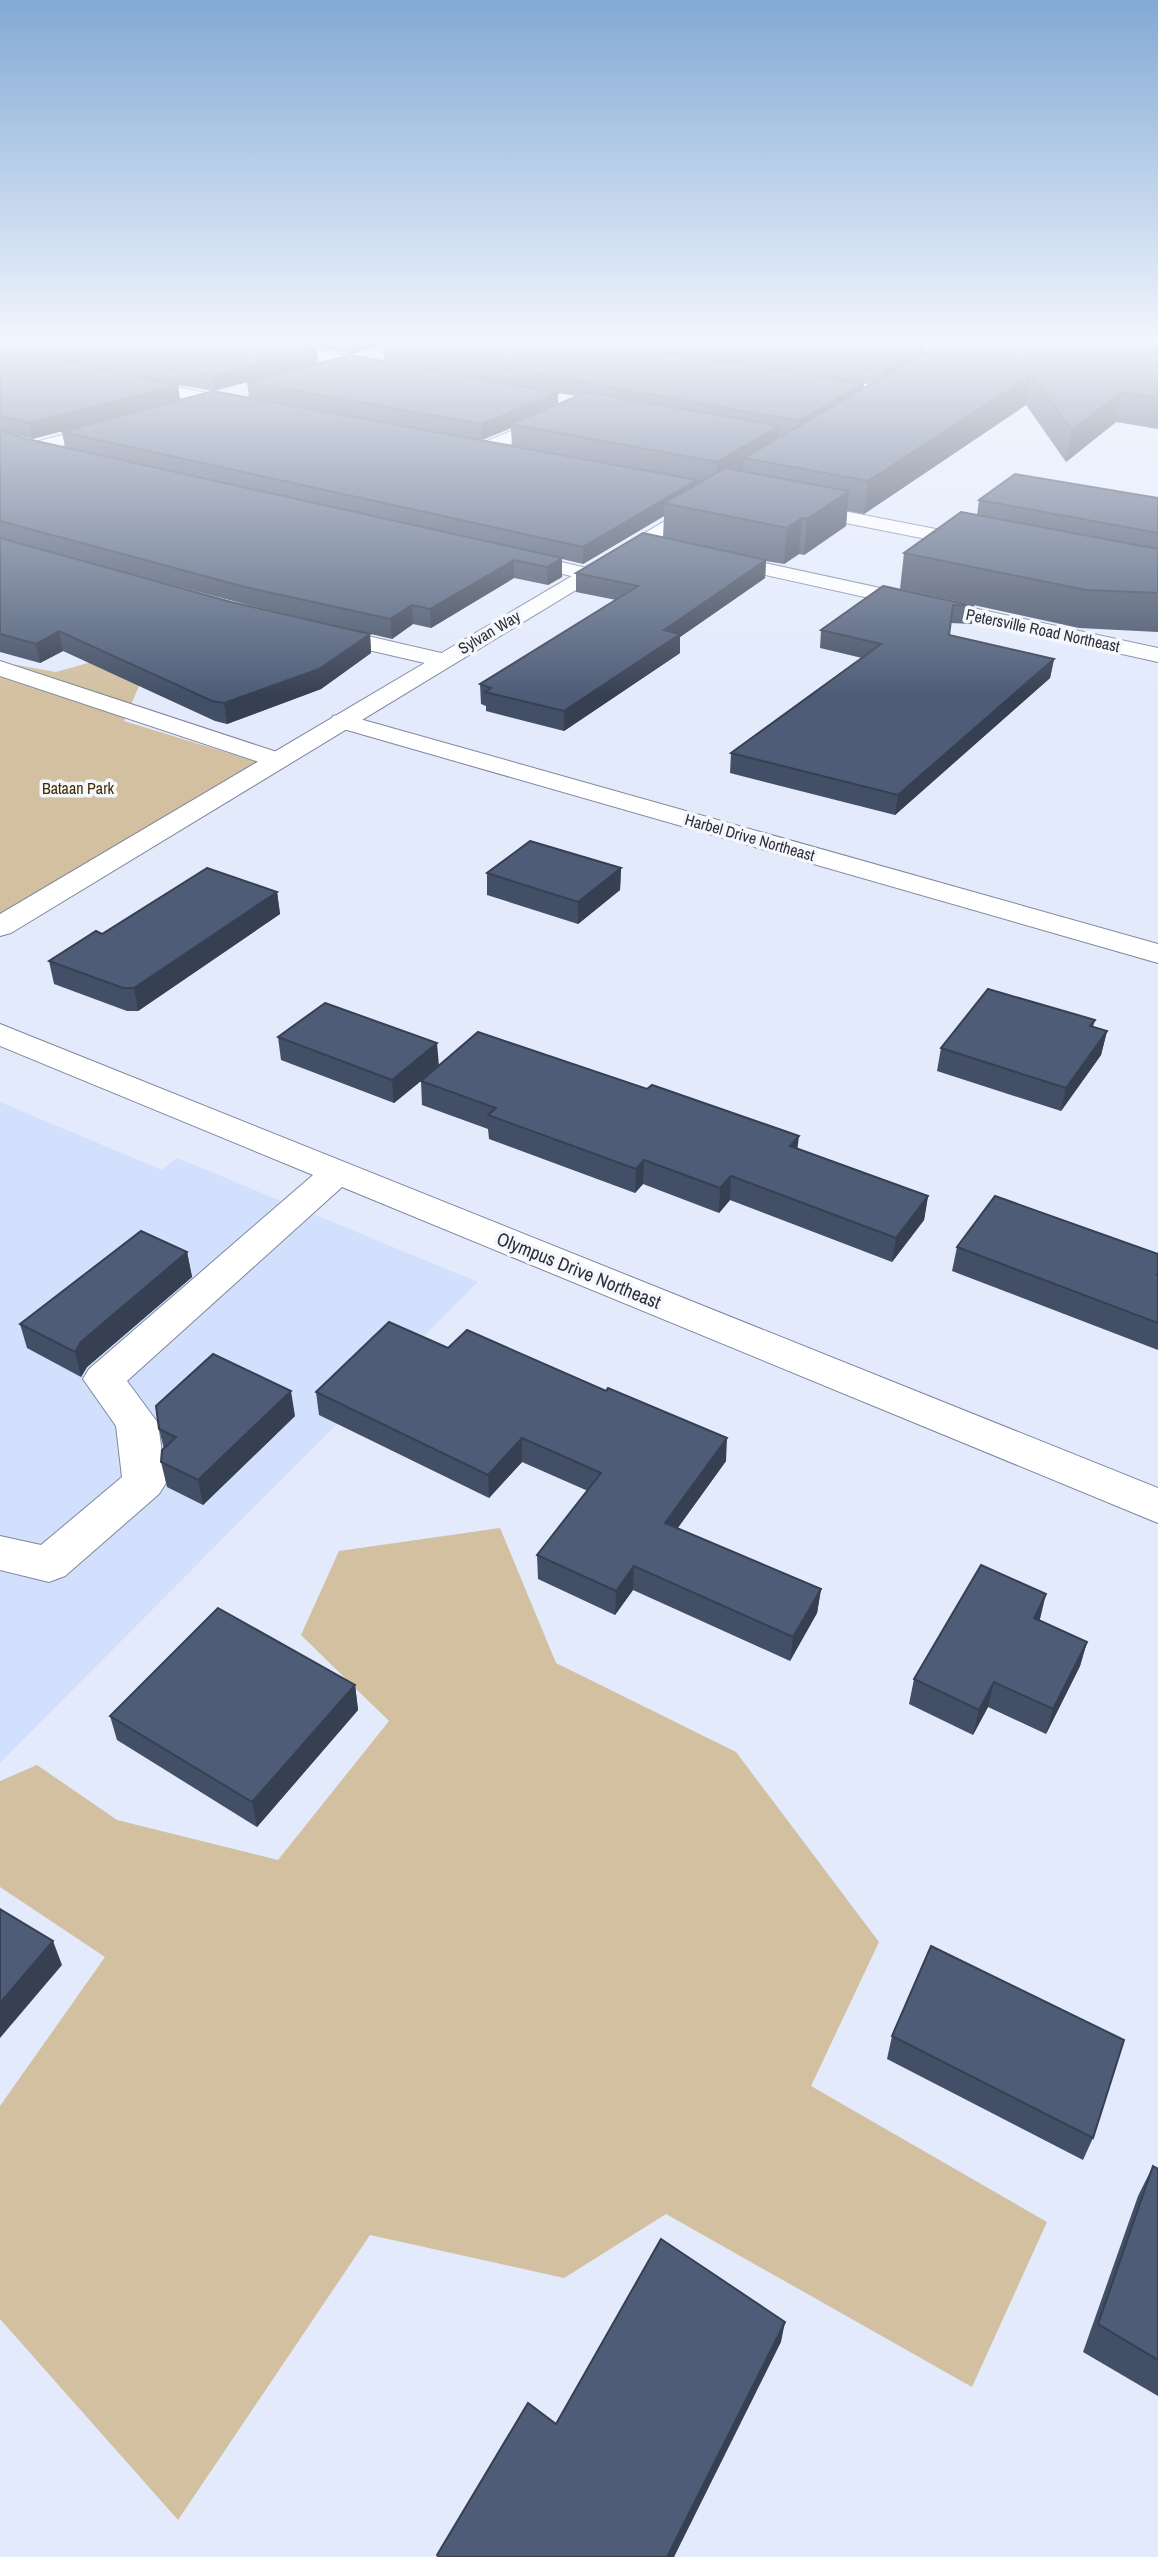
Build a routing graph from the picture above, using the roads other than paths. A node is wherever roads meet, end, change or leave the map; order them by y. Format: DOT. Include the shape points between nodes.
graph roads {
  1 [pos="695,488"];
  2 [pos="776,504"];
  3 [pos="640,542"];
  4 [pos="668,548"];
  5 [pos="1006,549"];
  6 [pos="494,552"];
  7 [pos="695,554"];
  8 [pos="587,574"];
  9 [pos="295,626"];
  10 [pos="1158,655"];
  11 [pos="442,660"];
  12 [pos="0,668"];
  13 [pos="342,721"];
  14 [pos="277,760"];
  15 [pos="0,927"];
  16 [pos="1158,954"];
  17 [pos="0,1034"];
  18 [pos="338,1172"];
  19 [pos="1158,1506"];
  20 [pos="0,1553"];
  1 -- 3 [label="street, Sylvan Way" via="721,493"];
  2 -- 5 [label="street"];
  3 -- 4 [label="street"];
  3 -- 8 [label="street, Sylvan Way"];
  6 -- 8 [label="street"];
  7 -- 10 [label="street, Petersville Road Northeast"];
  8 -- 11 [label="street, Sylvan Way"];
  9 -- 11 [label="street"];
  11 -- 13 [label="street, Sylvan Way"];
  12 -- 14 [label="street"];
  13 -- 14 [label="street, Sylvan Way"];
  13 -- 16 [label="street, Harbel Drive Northeast"];
  14 -- 15 [label="street, Sylvan Way"];
  17 -- 18 [label="street, Olympus Drive Northeast"];
  18 -- 19 [label="street, Olympus Drive Northeast"];
  18 -- 20 [label="street" via="103,1380 137,1423 144,1483 50,1564"];
}
